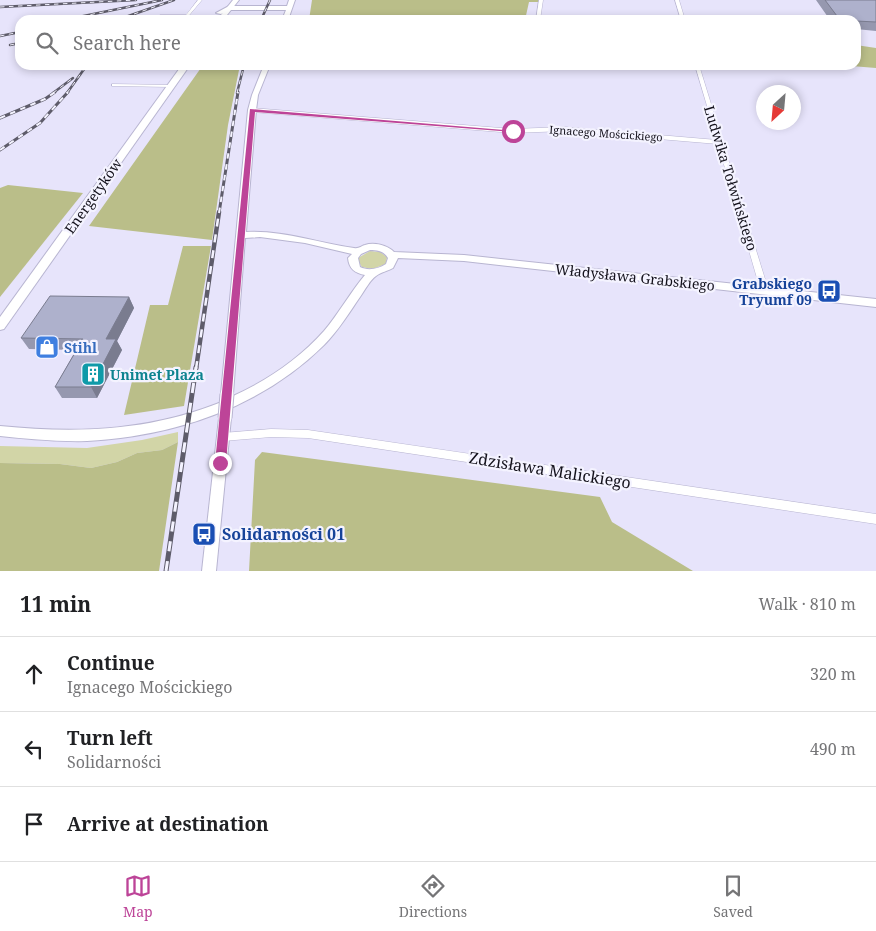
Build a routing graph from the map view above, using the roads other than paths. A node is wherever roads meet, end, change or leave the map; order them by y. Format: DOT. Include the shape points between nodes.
graph roads {
  1 [pos="200,0"];
  2 [pos="236,0"];
  3 [pos="292,0"];
  4 [pos="541,0"];
  5 [pos="677,0"];
  6 [pos="229,4"];
  7 [pos="290,8"];
  8 [pos="188,15"];
  9 [pos="221,15"];
  10 [pos="287,15"];
  11 [pos="539,15"];
  12 [pos="682,15"];
  13 [pos="182,70"];
  14 [pos="265,70"];
  15 [pos="698,70"];
  16 [pos="114,85"];
  17 [pos="171,86"];
  18 [pos="252,110"];
  19 [pos="720,142"];
  20 [pos="242,238"];
  21 [pos="356,255"];
  22 [pos="392,258"];
  23 [pos="362,272"];
  24 [pos="373,273"];
  25 [pos="766,292"];
  26 [pos="352,299"];
  27 [pos="876,303"];
  28 [pos="0,326"];
  29 [pos="0,431"];
  30 [pos="29,435"];
  31 [pos="0,436"];
  32 [pos="223,437"];
  33 [pos="876,519"];
  34 [pos="209,571"];
  1 -- 8 [label="street"];
  2 -- 6 [label="main road"];
  3 -- 7 [label="street"];
  4 -- 11 [label="street"];
  5 -- 12 [label="street"];
  6 -- 7 [label="street"];
  6 -- 9 [label="main road"];
  7 -- 10 [label="street"];
  13 -- 17 [label="main road, Energetyków"];
  14 -- 18 [label="street"];
  15 -- 19 [label="street, Ludwika Tołwińskiego"];
  16 -- 17 [label="street"];
  17 -- 28 [label="main road, Energetyków"];
  18 -- 19 [label="street, Ignacego Mościckiego" via="513,131 564,129"];
  18 -- 20 [label="street"];
  19 -- 25 [label="street, Ludwika Tołwińskiego"];
  20 -- 21 [label="street" via="283,238 328,245"];
  20 -- 32 [label="street, bridge"];
  21 -- 22 [label="street" via="368,248 380,248"];
  21 -- 23 [label="street" via="354,266"];
  22 -- 24 [label="street" via="386,270"];
  22 -- 25 [label="street, Władysława Grabskiego" via="464,258"];
  23 -- 24 [label="street"];
  23 -- 26 [label="street"];
  24 -- 26 [label="street"];
  25 -- 27 [label="street, Władysława Grabskiego"];
  26 -- 30 [label="street" via="332,330 303,358 268,383 214,410 174,424 114,435"];
  29 -- 30 [label="street"];
  30 -- 31 [label="street"];
  32 -- 33 [label="street, Zdzisława Malickiego" via="308,434"];
  32 -- 34 [label="street"];
}
